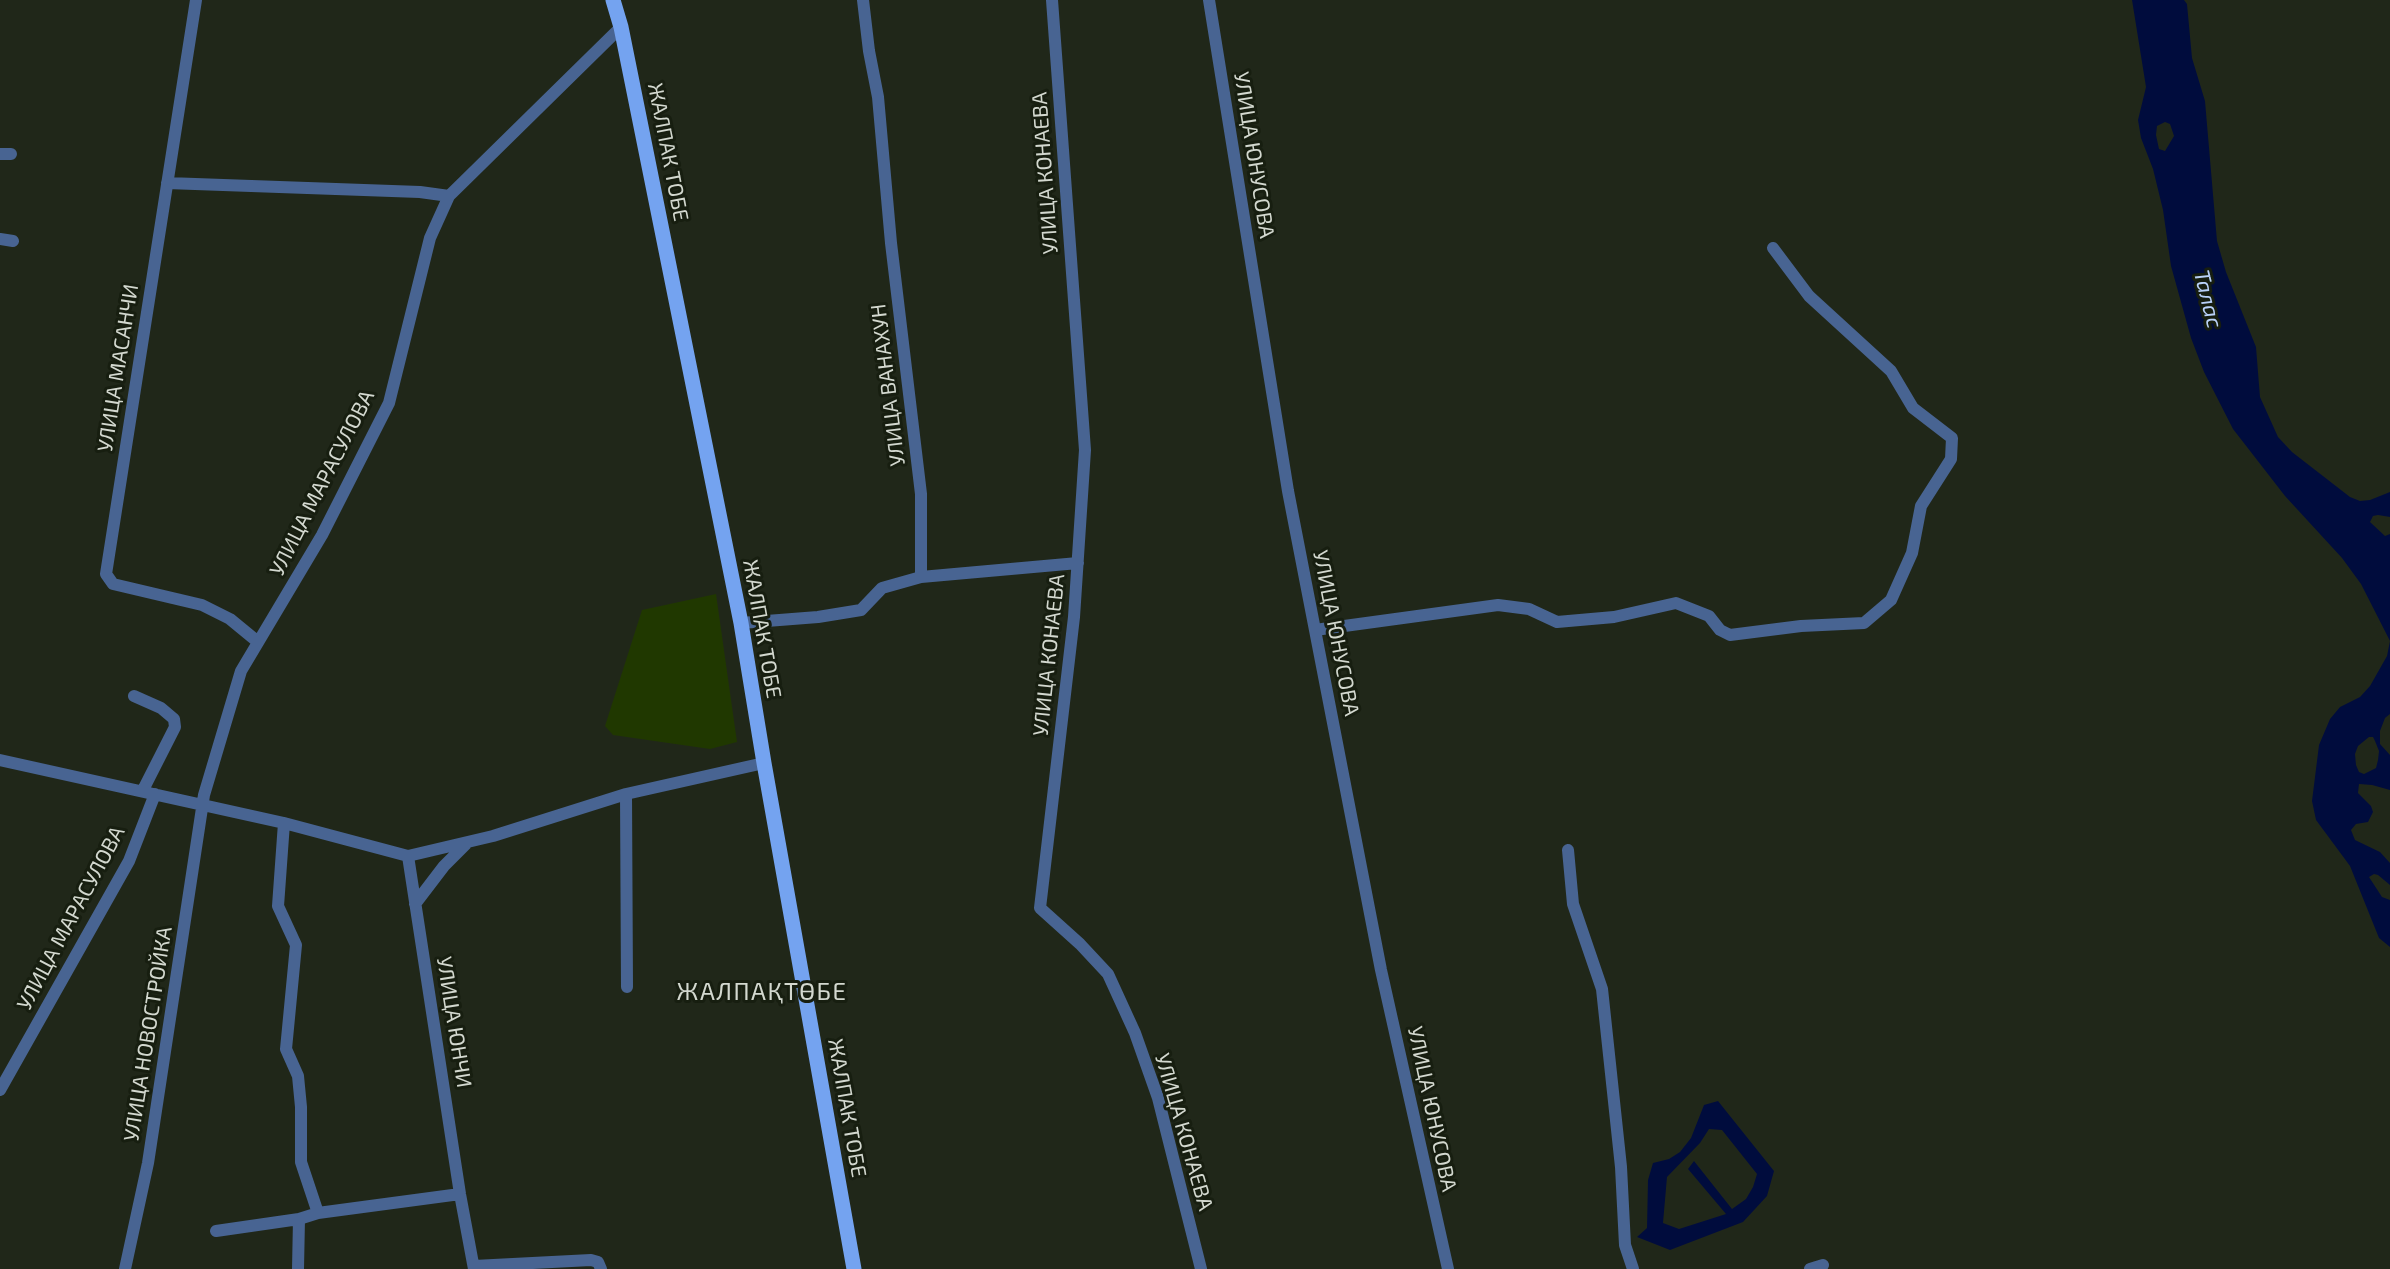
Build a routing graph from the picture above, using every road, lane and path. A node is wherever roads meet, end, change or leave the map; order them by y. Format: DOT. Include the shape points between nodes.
graph roads {
  1 [pos="196,0"];
  2 [pos="613,0"];
  3 [pos="863,0"];
  4 [pos="1052,0"];
  5 [pos="1209,0"];
  6 [pos="621,27"];
  7 [pos="167,183"];
  8 [pos="449,196"];
  9 [pos="0,239"];
  10 [pos="13,241"];
  11 [pos="1773,248"];
  12 [pos="1077,563"];
  13 [pos="921,577"];
  14 [pos="741,623"];
  15 [pos="1315,630"];
  16 [pos="258,642"];
  17 [pos="134,696"];
  18 [pos="0,760"];
  19 [pos="764,763"];
  20 [pos="149,792"];
  21 [pos="626,794"];
  22 [pos="203,804"];
  23 [pos="284,823"];
  24 [pos="467,843"];
  25 [pos="1568,850"];
  26 [pos="408,856"];
  27 [pos="415,904"];
  28 [pos="627,987"];
  29 [pos="0,1090"];
  30 [pos="460,1194"];
  31 [pos="318,1213"];
  32 [pos="298,1219"];
  33 [pos="216,1231"];
  34 [pos="1823,1264"];
  35 [pos="585,1265"];
  36 [pos="474,1267"];
  37 [pos="125,1269"];
  38 [pos="298,1269"];
  39 [pos="601,1269"];
  40 [pos="854,1269"];
  41 [pos="1201,1269"];
  42 [pos="1448,1269"];
  43 [pos="1633,1269"];
  44 [pos="1810,1269"];
  1 -- 7 [label="street, УЛИЦА МАСАНЧИ"];
  2 -- 6 [label="main road, ЖАЛПАК ТОБЕ"];
  3 -- 13 [label="street, УЛИЦА ВАНАХУН" via="878,96 921,494"];
  4 -- 12 [label="street, УЛИЦА КОНАЕВА" via="1085,450"];
  5 -- 15 [label="street, УЛИЦА ЮНУСОВА" via="1288,491"];
  6 -- 8 [label="street, УЛИЦА МАРАСУЛОВА"];
  6 -- 14 [label="main road, ЖАЛПАК ТОБЕ"];
  7 -- 8 [label="street"];
  7 -- 16 [label="street, УЛИЦА МАСАНЧИ" via="106,574 113,584 202,605 231,620"];
  8 -- 16 [label="street, УЛИЦА МАРАСУЛОВА" via="430,238 389,404 322,535"];
  9 -- 10 [label="street"];
  11 -- 15 [label="street" via="1809,296 1892,371 1912,408 1953,438 1951,459 1921,506 1912,553 1891,600 1864,623 1730,635 1720,630 1709,616 1676,603 1614,617 1557,622 1529,609 1498,605"];
  12 -- 13 [label="street"];
  12 -- 41 [label="street, УЛИЦА КОНАЕВА" via="1040,908 1108,974 1135,1033 1158,1098"];
  13 -- 14 [label="street" via="882,588 861,610"];
  14 -- 19 [label="main road, ЖАЛПАК ТОБЕ"];
  15 -- 42 [label="street, УЛИЦА ЮНУСОВА" via="1381,970"];
  16 -- 22 [label="street, УЛИЦА МАРАСУЛОВА" via="241,671"];
  17 -- 20 [label="street, УЛИЦА МАРАСУЛОВА" via="161,708 174,719 175,727"];
  18 -- 20 [label="street"];
  19 -- 21 [label="street"];
  19 -- 40 [label="main road, ЖАЛПАК ТОБЕ"];
  20 -- 22 [label="street"];
  20 -- 29 [label="street, УЛИЦА МАРАСУЛОВА" via="129,861"];
  21 -- 24 [label="street"];
  21 -- 28 [label="street"];
  22 -- 23 [label="street"];
  22 -- 37 [label="street, УЛИЦА НОВОСТРОЙКА" via="148,1163"];
  23 -- 26 [label="street"];
  23 -- 31 [label="street" via="278,906 296,945 286,1049 298,1076 301,1162"];
  24 -- 26 [label="street"];
  24 -- 27 [label="street"];
  25 -- 43 [label="street" via="1573,904 1602,989 1622,1167 1625,1245"];
  26 -- 27 [label="street, УЛИЦА ЮНЧИ"];
  27 -- 30 [label="street, УЛИЦА ЮНЧИ"];
  30 -- 31 [label="street"];
  30 -- 36 [label="street, УЛИЦА ЮНЧИ"];
  31 -- 32 [label="street"];
  32 -- 33 [label="street"];
  32 -- 38 [label="street"];
  34 -- 44 [label="street"];
  35 -- 36 [label="street"];
  35 -- 39 [label="street" via="598,1262"];
}
